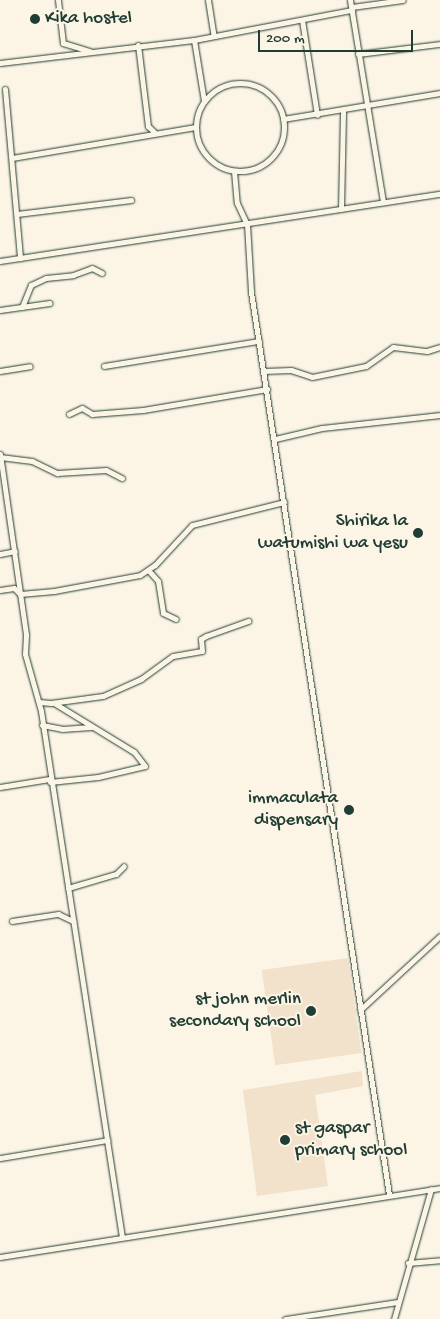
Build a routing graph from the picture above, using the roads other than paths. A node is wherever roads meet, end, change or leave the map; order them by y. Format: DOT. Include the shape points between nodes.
graph roads {
  1 [pos="58,0"];
  2 [pos="62,0"];
  3 [pos="208,0"];
  4 [pos="350,0"];
  5 [pos="403,0"];
  6 [pos="393,1"];
  7 [pos="60,8"];
  8 [pos="352,8"];
  9 [pos="302,20"];
  10 [pos="214,36"];
  11 [pos="194,40"];
  12 [pos="440,44"];
  13 [pos="138,45"];
  14 [pos="92,52"];
  15 [pos="358,54"];
  16 [pos="0,63"];
  17 [pos="5,89"];
  18 [pos="440,93"];
  19 [pos="204,101"];
  20 [pos="369,105"];
  21 [pos="343,111"];
  22 [pos="317,115"];
  23 [pos="283,120"];
  24 [pos="148,126"];
  25 [pos="195,127"];
  26 [pos="155,133"];
  27 [pos="145,134"];
  28 [pos="12,158"];
  29 [pos="234,171"];
  30 [pos="440,194"];
  31 [pos="131,200"];
  32 [pos="382,202"];
  33 [pos="341,209"];
  34 [pos="18,214"];
  35 [pos="247,224"];
  36 [pos="20,258"];
  37 [pos="0,260"];
  38 [pos="102,273"];
  39 [pos="50,303"];
  40 [pos="22,307"];
  41 [pos="0,310"];
  42 [pos="259,341"];
  43 [pos="440,347"];
  44 [pos="30,366"];
  45 [pos="104,366"];
  46 [pos="0,371"];
  47 [pos="264,371"];
  48 [pos="267,389"];
  49 [pos="69,414"];
  50 [pos="440,415"];
  51 [pos="276,438"];
  52 [pos="0,455"];
  53 [pos="122,478"];
  54 [pos="284,502"];
  55 [pos="8,509"];
  56 [pos="0,510"];
  57 [pos="15,550"];
  58 [pos="0,554"];
  59 [pos="149,570"];
  60 [pos="0,590"];
  61 [pos="20,594"];
  62 [pos="176,619"];
  63 [pos="248,620"];
  64 [pos="39,702"];
  65 [pos="53,703"];
  66 [pos="42,725"];
  67 [pos="91,726"];
  68 [pos="50,780"];
  69 [pos="0,787"];
  70 [pos="124,866"];
  71 [pos="68,888"];
  72 [pos="12,921"];
  73 [pos="73,921"];
  74 [pos="440,936"];
  75 [pos="360,1010"];
  76 [pos="107,1140"];
  77 [pos="0,1158"];
  78 [pos="440,1188"];
  79 [pos="431,1189"];
  80 [pos="389,1195"];
  81 [pos="122,1237"];
  82 [pos="0,1257"];
  83 [pos="440,1260"];
  84 [pos="408,1263"];
  85 [pos="397,1302"];
  86 [pos="285,1319"];
  87 [pos="289,1319"];
  88 [pos="394,1319"];
  1 -- 7 [label="street"];
  2 -- 7 [label="street"];
  3 -- 10 [label="street"];
  4 -- 8 [label="street"];
  5 -- 6 [label="street"];
  6 -- 8 [label="street"];
  7 -- 14 [label="street" via="63,43"];
  8 -- 9 [label="street"];
  8 -- 15 [label="street"];
  9 -- 10 [label="street"];
  9 -- 22 [label="street"];
  10 -- 11 [label="street"];
  11 -- 13 [label="street"];
  11 -- 19 [label="street"];
  12 -- 15 [label="street"];
  13 -- 14 [label="street"];
  13 -- 24 [label="street"];
  14 -- 16 [label="street"];
  15 -- 20 [label="street"];
  17 -- 28 [label="street"];
  18 -- 20 [label="street"];
  19 -- 23 [label="street" via="218,89 236,83 254,86 270,95 281,110"];
  19 -- 25 [label="street"];
  20 -- 21 [label="street"];
  20 -- 32 [label="street"];
  21 -- 22 [label="street"];
  21 -- 33 [label="street"];
  22 -- 23 [label="street"];
  23 -- 29 [label="street" via="280,146 269,161 253,170"];
  24 -- 26 [label="street"];
  24 -- 27 [label="street"];
  25 -- 26 [label="street"];
  25 -- 29 [label="street" via="204,153 217,165"];
  26 -- 27 [label="street"];
  27 -- 28 [label="street"];
  28 -- 34 [label="street"];
  29 -- 35 [label="street" via="237,203"];
  30 -- 32 [label="street"];
  31 -- 34 [label="street"];
  32 -- 33 [label="street"];
  33 -- 35 [label="street"];
  34 -- 36 [label="street"];
  35 -- 36 [label="street"];
  35 -- 42 [label="street" via="248,272"];
  36 -- 37 [label="street"];
  38 -- 40 [label="street" via="92,268 73,275 46,278 32,285"];
  39 -- 40 [label="street"];
  40 -- 41 [label="street"];
  42 -- 45 [label="street"];
  42 -- 47 [label="street"];
  43 -- 47 [label="street" via="432,351 393,347 366,366 312,378 291,370"];
  44 -- 46 [label="street"];
  47 -- 48 [label="street"];
  48 -- 49 [label="street" via="143,410 92,414 82,408"];
  48 -- 51 [label="street"];
  50 -- 51 [label="street" via="322,428"];
  51 -- 54 [label="street"];
  52 -- 53 [label="street" via="32,461 57,473 106,470"];
  52 -- 55 [label="street"];
  54 -- 59 [label="street" via="192,525"];
  54 -- 75 [label="street"];
  55 -- 56 [label="street"];
  55 -- 57 [label="street"];
  57 -- 58 [label="street"];
  57 -- 61 [label="street"];
  59 -- 61 [label="street" via="129,578"];
  59 -- 62 [label="street" via="158,582 163,613"];
  60 -- 61 [label="street" via="14,588"];
  61 -- 64 [label="street" via="26,635 25,654"];
  63 -- 65 [label="street" via="206,636 202,639 202,651 173,656 131,684 114,688 103,696"];
  64 -- 65 [label="street"];
  64 -- 66 [label="street"];
  65 -- 67 [label="street" via="70,710"];
  66 -- 67 [label="street" via="62,729"];
  66 -- 68 [label="street"];
  67 -- 68 [label="street" via="134,752 145,766 98,777"];
  68 -- 69 [label="street"];
  68 -- 71 [label="street"];
  70 -- 71 [label="street" via="116,874"];
  71 -- 73 [label="street"];
  72 -- 73 [label="street" via="58,914"];
  73 -- 76 [label="street"];
  74 -- 75 [label="street"];
  75 -- 80 [label="street"];
  76 -- 77 [label="street"];
  76 -- 81 [label="street"];
  78 -- 79 [label="street"];
  79 -- 80 [label="street"];
  79 -- 84 [label="street"];
  80 -- 81 [label="street"];
  81 -- 82 [label="street"];
  83 -- 84 [label="street"];
  84 -- 85 [label="street"];
  85 -- 87 [label="street"];
  85 -- 88 [label="street"];
  86 -- 87 [label="street"];
}
